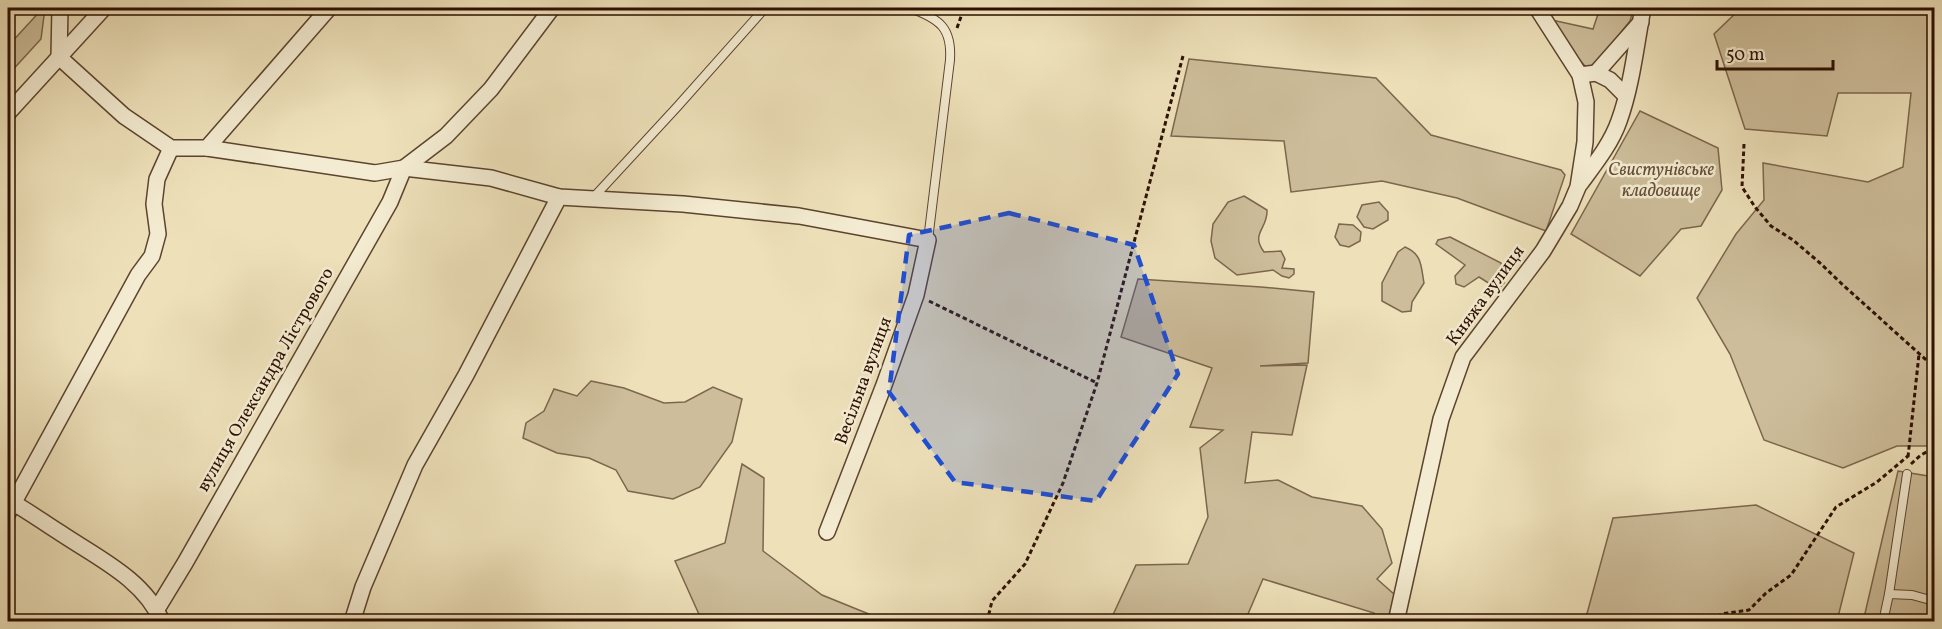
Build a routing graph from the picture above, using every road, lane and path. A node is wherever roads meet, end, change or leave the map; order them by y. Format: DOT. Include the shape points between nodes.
graph roads {
  1 [pos="60,8"];
  2 [pos="104,8"];
  3 [pos="329,8"];
  4 [pos="552,8"];
  5 [pos="765,8"];
  6 [pos="910,8"];
  7 [pos="964,8"];
  8 [pos="1537,8"];
  9 [pos="1642,14"];
  10 [pos="951,43"];
  11 [pos="1183,56"];
  12 [pos="59,57"];
  13 [pos="1596,73"];
  14 [pos="1580,75"];
  15 [pos="1626,96"];
  16 [pos="8,113"];
  17 [pos="1744,144"];
  18 [pos="171,148"];
  19 [pos="207,148"];
  20 [pos="404,168"];
  21 [pos="1578,187"];
  22 [pos="559,197"];
  23 [pos="593,198"];
  24 [pos="928,240"];
  25 [pos="916,295"];
  26 [pos="1919,354"];
  27 [pos="1935,367"];
  28 [pos="1097,383"];
  29 [pos="1935,448"];
  30 [pos="1908,456"];
  31 [pos="1907,471"];
  32 [pos="9,505"];
  33 [pos="827,532"];
  34 [pos="1889,594"];
  35 [pos="1935,601"];
  36 [pos="159,615"];
  37 [pos="352,621"];
  38 [pos="987,621"];
  39 [pos="1396,621"];
  40 [pos="1712,621"];
  41 [pos="1883,621"];
  1 -- 12 [label="street"];
  2 -- 12 [label="street"];
  3 -- 19 [label="street"];
  4 -- 20 [label="street" via="491,89 446,136"];
  5 -- 23 [label="lane"];
  6 -- 10 [label="lane" via="938,22"];
  7 -- 10 [label="path"];
  8 -- 14 [label="street, Княжа вулиця"];
  9 -- 13 [label="street"];
  9 -- 15 [label="street"];
  10 -- 24 [label="lane"];
  11 -- 28 [label="path"];
  12 -- 16 [label="street"];
  12 -- 18 [label="street" via="124,116"];
  13 -- 14 [label="street"];
  13 -- 15 [label="street"];
  14 -- 21 [label="street, Княжа вулиця" via="1586,102"];
  15 -- 21 [label="street" via="1619,123"];
  17 -- 26 [label="path" via="1742,187 1755,207 1771,226 1821,263"];
  18 -- 19 [label="street"];
  18 -- 32 [label="street, вулиця Олександра Лістрового" via="157,179 154,204 158,234 152,256"];
  19 -- 20 [label="street" via="375,173"];
  20 -- 22 [label="street" via="491,178"];
  20 -- 36 [label="street, вулиця Олександра Лістрового" via="390,202"];
  21 -- 39 [label="street, Княжа вулиця" via="1544,251 1463,357 1441,419"];
  22 -- 23 [label="street"];
  22 -- 37 [label="street" via="416,465"];
  23 -- 24 [label="street" via="799,216"];
  24 -- 25 [label="street, Весільна вулиця"];
  25 -- 28 [label="path"];
  25 -- 33 [label="street, Весільна вулиця"];
  26 -- 27 [label="path"];
  26 -- 30 [label="path"];
  28 -- 38 [label="path" via="1063,483 1025,564 992,601"];
  29 -- 31 [label="path" via="1921,455"];
  30 -- 31 [label="path"];
  30 -- 40 [label="path" via="1877,482 1836,507 1791,575 1749,610 1720,614"];
  31 -- 34 [label="lane"];
  32 -- 36 [label="street, вулиця Олександра Лістрового" via="113,567 136,585"];
  34 -- 35 [label="lane"];
  34 -- 41 [label="lane"];
}
